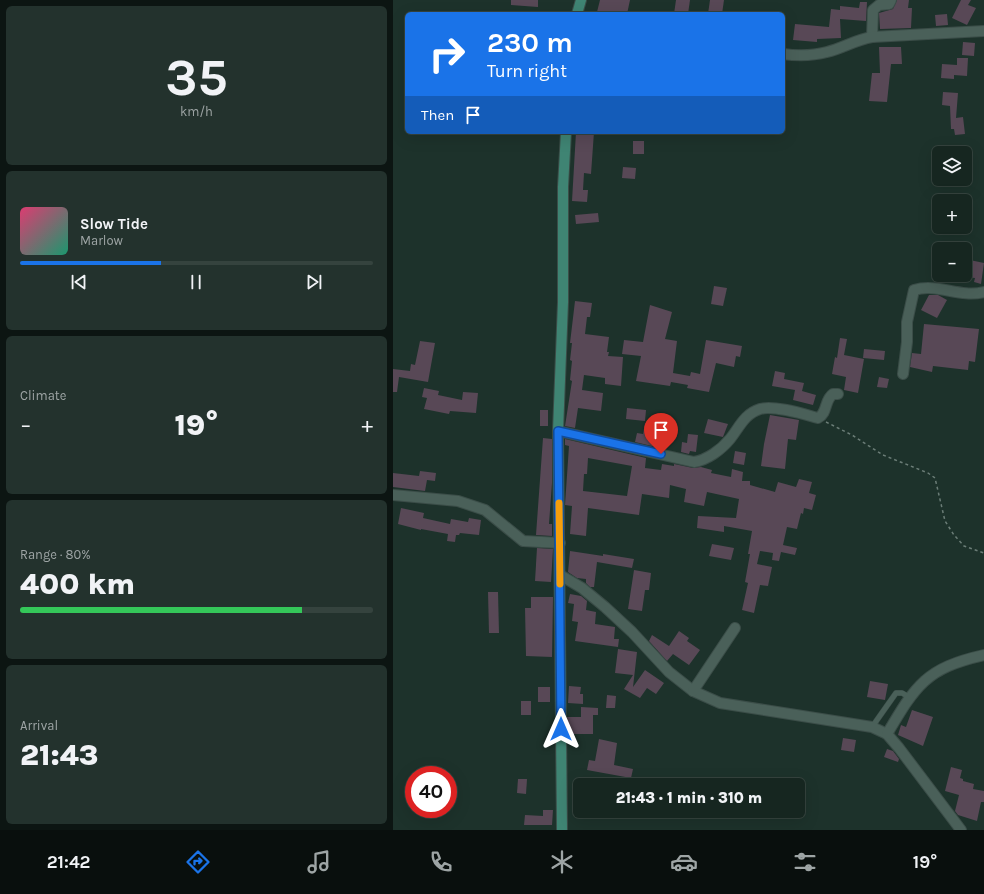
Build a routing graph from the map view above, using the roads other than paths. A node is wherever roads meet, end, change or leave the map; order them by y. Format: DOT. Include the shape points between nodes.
graph roads {
  1 [pos="581,0"];
  2 [pos="891,0"];
  3 [pos="578,12"];
  4 [pos="984,31"];
  5 [pos="872,37"];
  6 [pos="785,54"];
  7 [pos="566,134"];
  8 [pos="984,292"];
  9 [pos="903,374"];
  10 [pos="838,394"];
  11 [pos="558,431"];
  12 [pos="393,495"];
  13 [pos="560,543"];
  14 [pos="560,575"];
  15 [pos="735,628"];
  16 [pos="984,655"];
  17 [pos="693,691"];
  18 [pos="909,697"];
  19 [pos="872,727"];
  20 [pos="887,734"];
  21 [pos="562,830"];
  22 [pos="961,830"];
  1 -- 3 [label="street"];
  2 -- 5 [label="street" via="889,4 879,5 873,10"];
  4 -- 5 [label="street"];
  5 -- 6 [label="street" via="814,55"];
  7 -- 11 [label="street"];
  8 -- 9 [label="street" via="969,295 931,287 914,290 907,322"];
  10 -- 11 [label="street" via="831,396 825,412 818,418 761,409 742,420 730,439 710,456 694,462"];
  11 -- 13 [label="street"];
  12 -- 13 [label="street" via="458,501 485,510 523,541"];
  13 -- 14 [label="street"];
  14 -- 17 [label="street" via="582,588 605,607 669,672"];
  14 -- 21 [label="street"];
  15 -- 17 [label="street"];
  16 -- 18 [label="street" via="960,660 935,672"];
  17 -- 19 [label="street" via="720,702"];
  18 -- 19 [label="lane" via="896,693"];
  18 -- 20 [label="street"];
  19 -- 20 [label="street"];
  20 -- 22 [label="street"];
}
